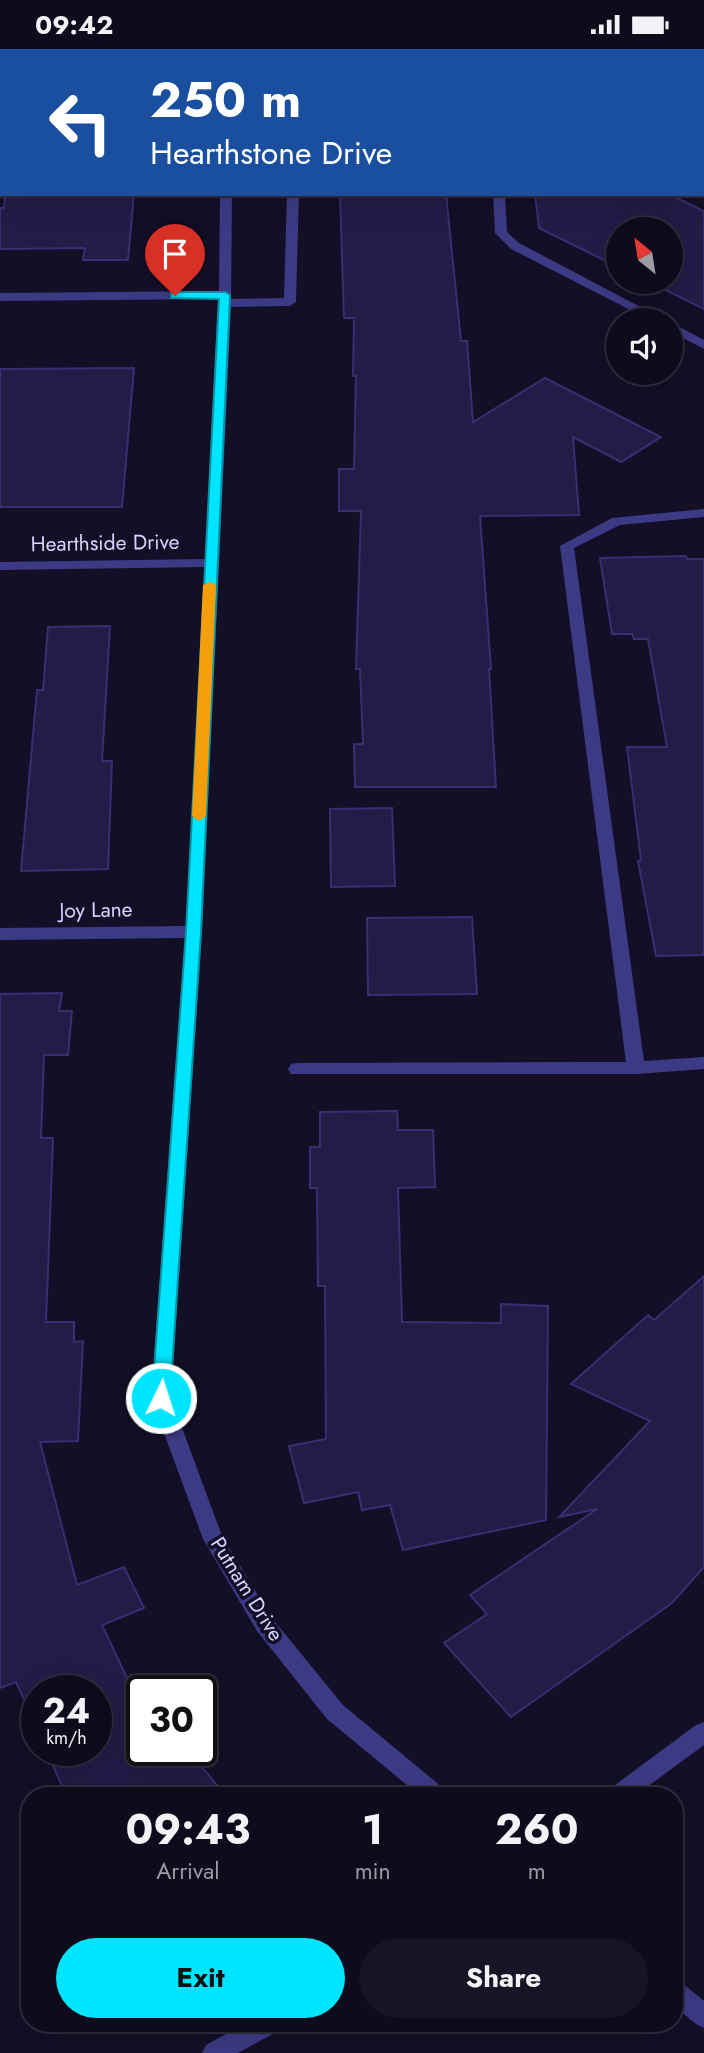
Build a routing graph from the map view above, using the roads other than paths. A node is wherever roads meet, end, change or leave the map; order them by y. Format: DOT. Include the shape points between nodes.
graph roads {
  1 [pos="226,196"];
  2 [pos="293,196"];
  3 [pos="499,196"];
  4 [pos="0,297"];
  5 [pos="224,299"];
  6 [pos="636,308"];
  7 [pos="683,333"];
  8 [pos="704,345"];
  9 [pos="704,513"];
  10 [pos="211,563"];
  11 [pos="0,566"];
  12 [pos="194,932"];
  13 [pos="0,934"];
  14 [pos="704,1063"];
  15 [pos="636,1068"];
  16 [pos="297,1069"];
  17 [pos="704,1732"];
  18 [pos="425,1787"];
  19 [pos="631,1787"];
  20 [pos="683,1998"];
  21 [pos="704,2016"];
  22 [pos="253,2032"];
  23 [pos="214,2053"];
  1 -- 5 [label="street, Putnam Drive"];
  2 -- 5 [label="street" via="290,302"];
  3 -- 6 [label="street" via="501,233 515,246"];
  4 -- 5 [label="street"];
  5 -- 10 [label="street, Putnam Drive"];
  7 -- 8 [label="street"];
  9 -- 15 [label="street" via="617,521 567,546"];
  10 -- 11 [label="street, Hearthside Drive"];
  10 -- 12 [label="street, Putnam Drive"];
  12 -- 13 [label="street, Joy Lane"];
  12 -- 18 [label="street, Putnam Drive" via="161,1398 213,1539 264,1623 335,1712"];
  14 -- 15 [label="street"];
  15 -- 16 [label="street"];
  17 -- 19 [label="street"];
  20 -- 21 [label="street"];
  22 -- 23 [label="street"];
}
